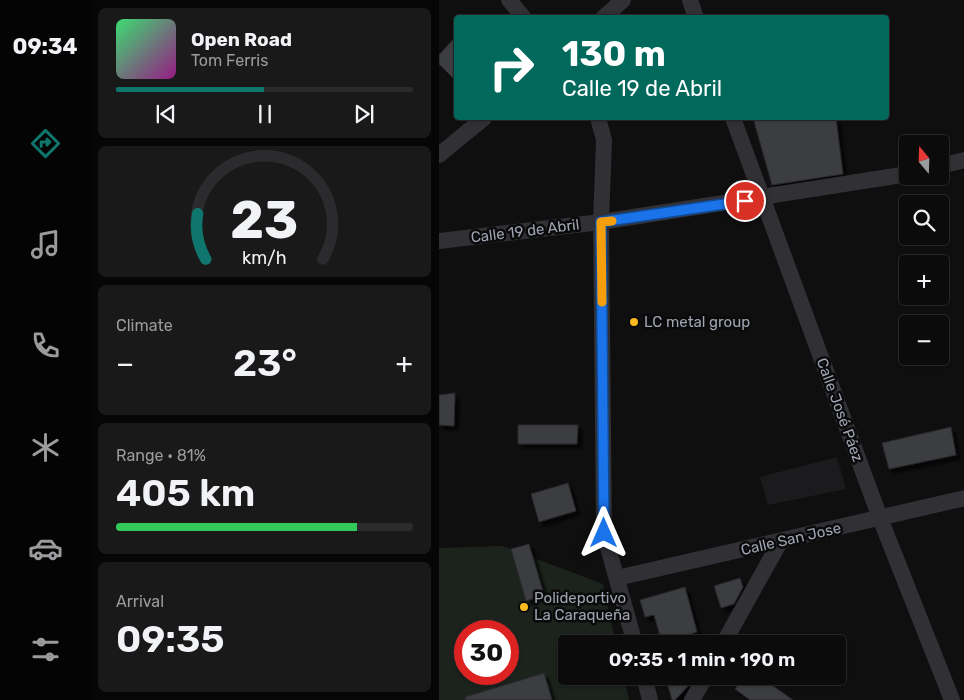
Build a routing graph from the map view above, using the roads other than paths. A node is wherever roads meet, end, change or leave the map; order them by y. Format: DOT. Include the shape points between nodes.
graph roads {
  1 [pos="509,0"];
  2 [pos="623,0"];
  3 [pos="690,0"];
  4 [pos="522,15"];
  5 [pos="606,15"];
  6 [pos="695,15"];
  7 [pos="482,120"];
  8 [pos="599,120"];
  9 [pos="734,120"];
  10 [pos="439,155"];
  11 [pos="964,160"];
  12 [pos="949,164"];
  13 [pos="899,175"];
  14 [pos="763,198"];
  15 [pos="601,222"];
  16 [pos="439,241"];
  17 [pos="964,498"];
  18 [pos="880,518"];
  19 [pos="780,542"];
  20 [pos="617,578"];
  21 [pos="633,635"];
  22 [pos="728,635"];
  23 [pos="646,685"];
  24 [pos="700,685"];
  25 [pos="650,700"];
  26 [pos="693,700"];
  27 [pos="952,700"];
  1 -- 4 [label="street"];
  2 -- 5 [label="street"];
  3 -- 6 [label="street"];
  7 -- 10 [label="street"];
  8 -- 15 [label="street" via="604,140"];
  9 -- 14 [label="street, Calle José Páez"];
  11 -- 12 [label="street"];
  13 -- 14 [label="street, Calle 19 de Abril"];
  14 -- 15 [label="street, Calle 19 de Abril"];
  14 -- 18 [label="street, Calle José Páez"];
  15 -- 16 [label="street, Calle 19 de Abril"];
  15 -- 20 [label="street" via="604,533"];
  17 -- 18 [label="street, Calle San Jose"];
  18 -- 19 [label="street, Calle San Jose"];
  18 -- 27 [label="street, Calle José Páez"];
  19 -- 20 [label="street, Calle San Jose"];
  19 -- 22 [label="street"];
  20 -- 21 [label="street"];
  23 -- 25 [label="street"];
  24 -- 26 [label="street"];
}
